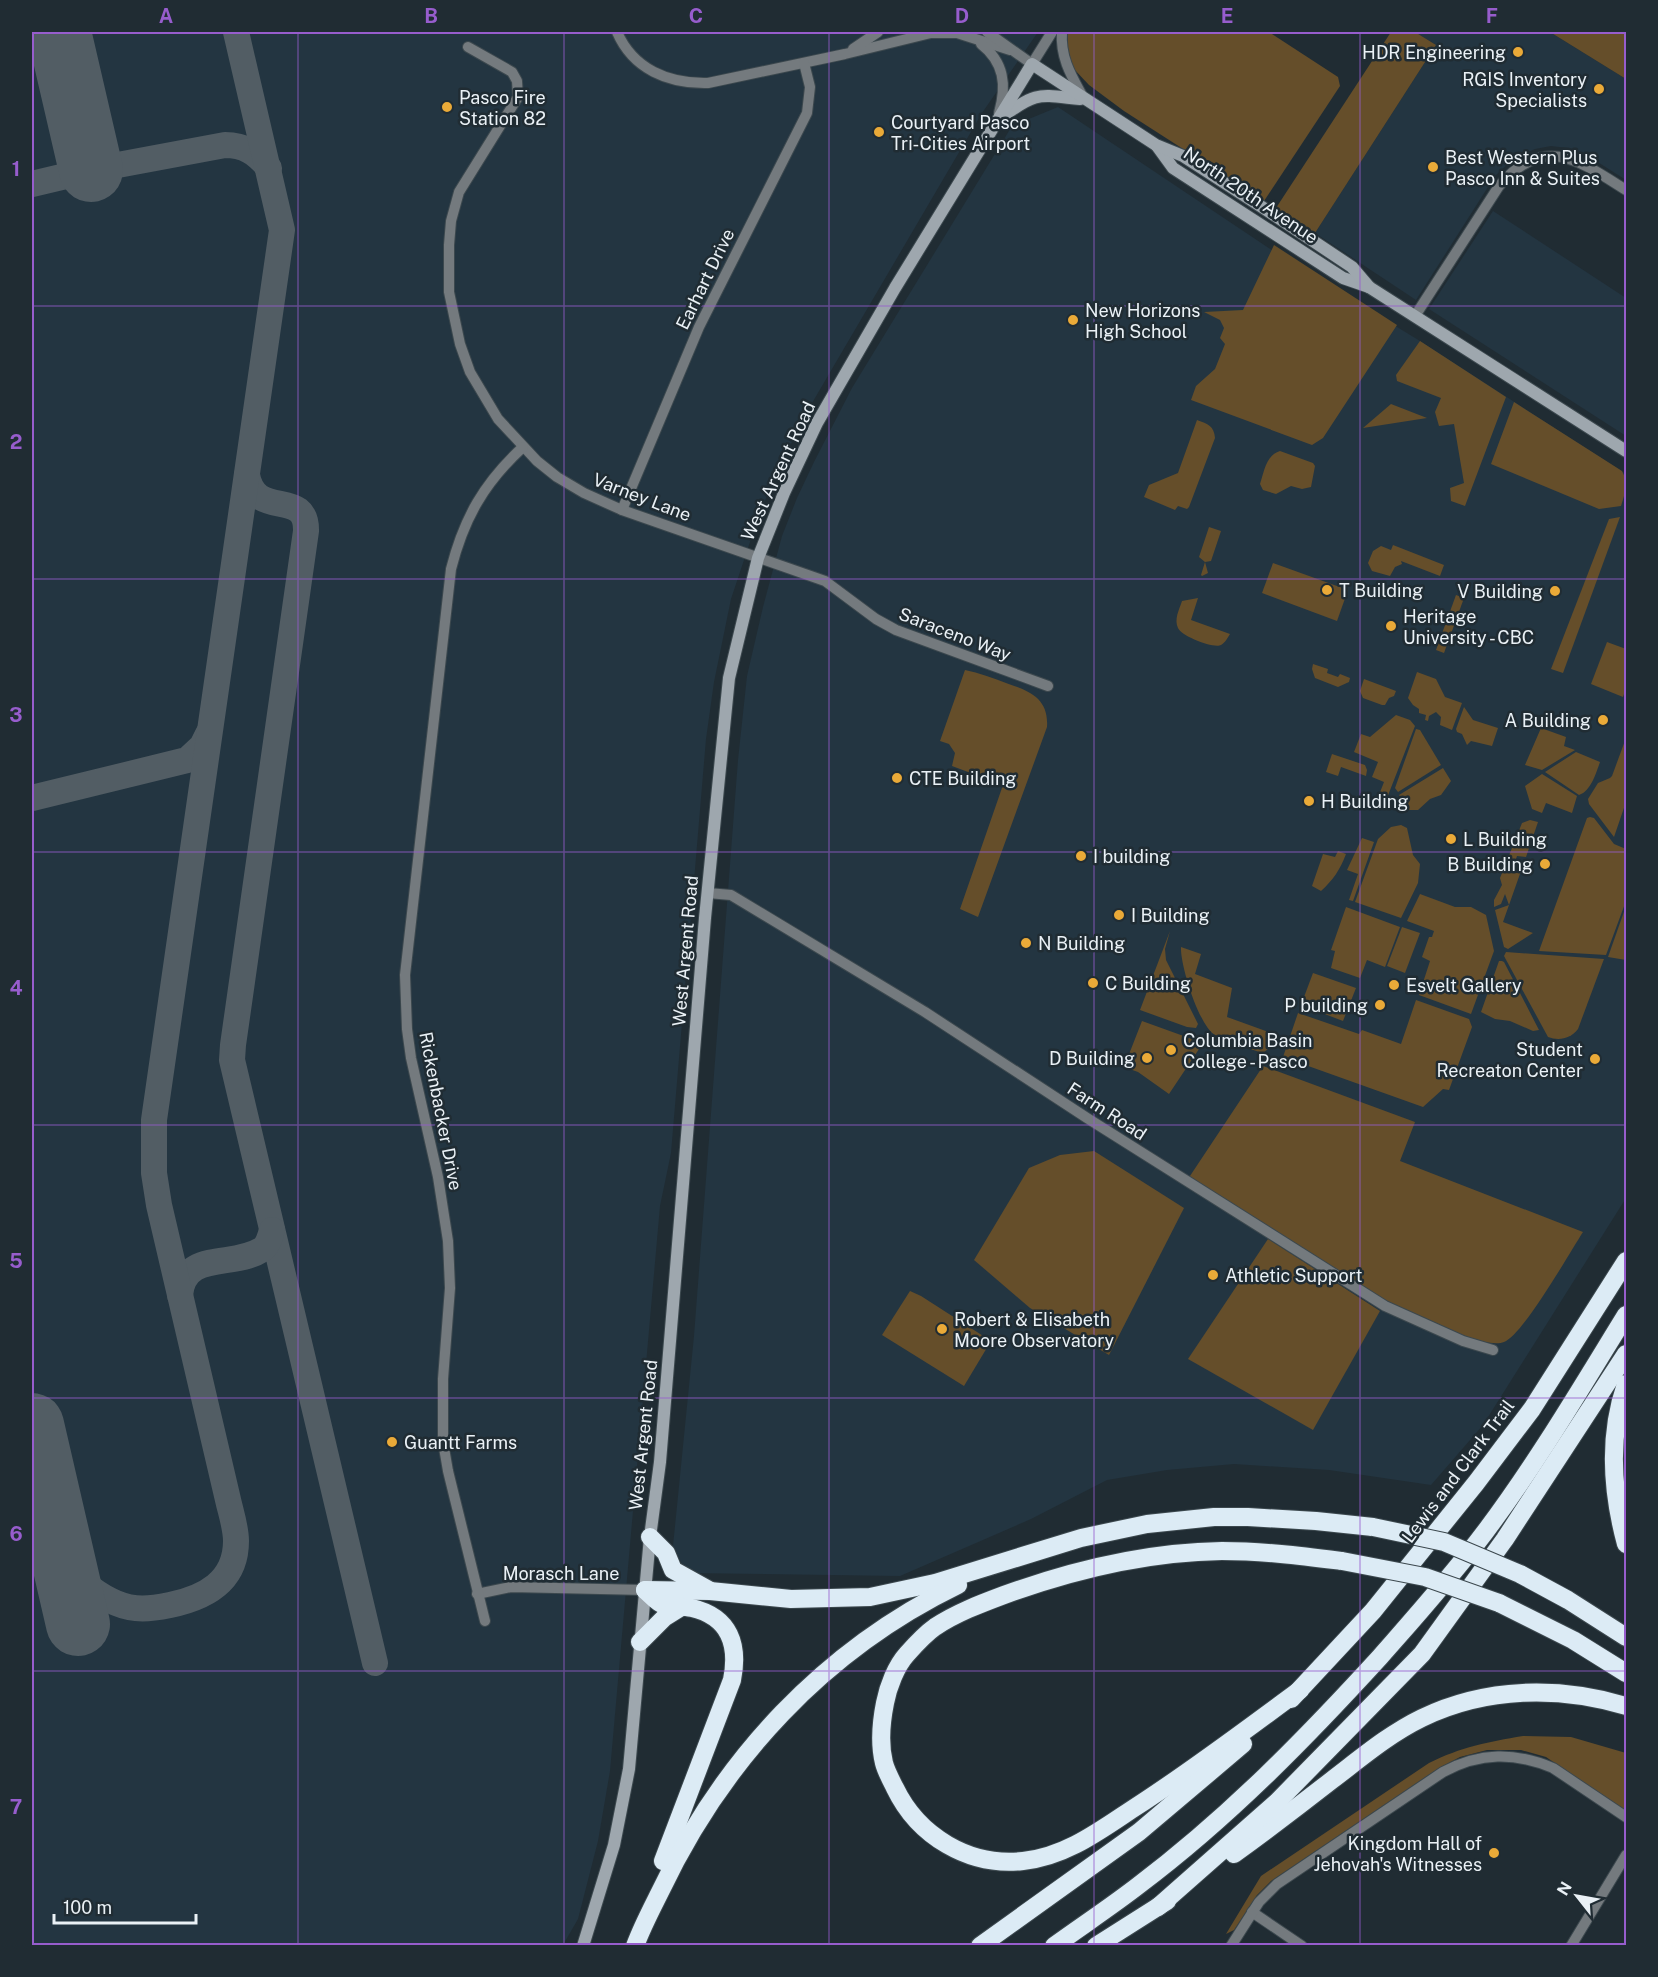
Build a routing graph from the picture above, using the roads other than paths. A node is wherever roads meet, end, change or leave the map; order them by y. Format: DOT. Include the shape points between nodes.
graph roads {
  1 [pos="617,32"];
  2 [pos="878,32"];
  3 [pos="987,32"];
  4 [pos="1052,32"];
  5 [pos="1062,32"];
  6 [pos="976,40"];
  7 [pos="468,46"];
  8 [pos="1010,50"];
  9 [pos="845,54"];
  10 [pos="804,63"];
  11 [pos="1032,64"];
  12 [pos="1084,100"];
  13 [pos="997,121"];
  14 [pos="1626,190"];
  15 [pos="1415,316"];
  16 [pos="522,447"];
  17 [pos="1626,451"];
  18 [pos="622,510"];
  19 [pos="758,558"];
  20 [pos="1048,686"];
  21 [pos="708,893"];
  22 [pos="1626,1245"];
  23 [pos="1626,1261"];
  24 [pos="1626,1315"];
  25 [pos="1586,1327"];
  26 [pos="1493,1350"];
  27 [pos="1626,1354"];
  28 [pos="1626,1384"];
  29 [pos="650,1537"];
  30 [pos="1626,1544"];
  31 [pos="1019,1556"];
  32 [pos="645,1590"];
  33 [pos="710,1591"];
  34 [pos="477,1594"];
  35 [pos="681,1607"];
  36 [pos="485,1621"];
  37 [pos="1626,1638"];
  38 [pos="640,1642"];
  39 [pos="1626,1673"];
  40 [pos="1300,1690"];
  41 [pos="1626,1706"];
  42 [pos="1626,1817"];
  43 [pos="1626,1855"];
  44 [pos="1158,1907"];
  45 [pos="1252,1912"];
  46 [pos="637,1940"];
  47 [pos="584,1946"];
  48 [pos="980,1946"];
  49 [pos="1054,1946"];
  50 [pos="1096,1946"];
  51 [pos="1231,1946"];
  52 [pos="1302,1946"];
  53 [pos="1571,1946"];
  1 -- 10 [label="street" via="628,52 658,75 692,83"];
  2 -- 9 [label="street"];
  3 -- 8 [label="street"];
  4 -- 11 [label="street, West Argent Road"];
  5 -- 12 [label="street" via="1061,46 1067,66"];
  6 -- 8 [label="street"];
  6 -- 9 [label="street" via="957,33 931,33"];
  6 -- 13 [label="street" via="997,59 1002,73 1003,100"];
  7 -- 16 [label="street, Varney Lane" via="512,72 518,97 459,192 450,221 449,291 470,372 498,419"];
  8 -- 11 [label="street"];
  9 -- 10 [label="street"];
  10 -- 18 [label="street, Earhart Drive" via="810,87 807,113 699,327"];
  11 -- 12 [label="main road, North 20th Avenue"];
  11 -- 13 [label="main road, West Argent Road"];
  12 -- 13 [label="main road" via="1034,96"];
  12 -- 15 [label="main road, North 20th Avenue" via="1156,145 1183,156 1344,261 1369,286"];
  13 -- 19 [label="main road, West Argent Road" via="817,423"];
  14 -- 15 [label="street" via="1588,166 1565,157 1544,157 1524,164 1499,186"];
  15 -- 17 [label="main road, North 20th Avenue"];
  16 -- 18 [label="street, Varney Lane" via="557,477"];
  16 -- 34 [label="street, Rickenbacker Drive" via="498,471 478,500 451,569 405,975 411,1058 438,1176 448,1241 450,1288 443,1442"];
  18 -- 19 [label="street, Varney Lane"];
  19 -- 20 [label="street, Saraceno Way" via="825,581 896,630"];
  19 -- 21 [label="main road, West Argent Road" via="729,678"];
  21 -- 26 [label="street, Farm Road" via="731,895 925,1012 1385,1306"];
  21 -- 29 [label="main road, West Argent Road" via="660,1462"];
  22 -- 25 [label="highway" via="1587,1311"];
  23 -- 25 [label="highway, Lewis and Clark Trail"];
  24 -- 49 [label="highway" via="1508,1499 1410,1624 1300,1742 1222,1816 1139,1885"];
  25 -- 40 [label="highway, Lewis and Clark Trail" via="1532,1409 1425,1549"];
  27 -- 44 [label="highway" via="1505,1539 1422,1654 1277,1802"];
  28 -- 30 [label="highway" via="1613,1462"];
  29 -- 32 [label="main road, West Argent Road"];
  29 -- 33 [label="highway" via="674,1570"];
  31 -- 33 [label="highway" via="936,1583 870,1597 791,1599"];
  31 -- 37 [label="highway, bridge" via="1114,1530 1182,1520 1283,1518 1373,1527 1444,1542 1520,1574"];
  31 -- 46 [label="highway" via="898,1617 845,1656 771,1724 729,1774 691,1830"];
  32 -- 33 [label="highway"];
  32 -- 34 [label="street, Morasch Lane" via="511,1587"];
  32 -- 35 [label="highway" via="661,1604"];
  32 -- 38 [label="main road, West Argent Road"];
  34 -- 36 [label="street, Rickenbacker Drive"];
  35 -- 38 [label="highway" via="664,1617"];
  35 -- 46 [label="highway" via="694,1608 717,1620 733,1643 735,1662 732,1680"];
  38 -- 47 [label="main road, West Argent Road" via="624,1799"];
  39 -- 40 [label="highway, bridge" via="1572,1640 1498,1603 1425,1577 1285,1554 1221,1551 1164,1556 1098,1567 1034,1584 966,1610 933,1628 905,1656 888,1690 880,1726 884,1764 903,1805 933,1837 970,1856 1023,1861 1078,1844 1175,1782"];
  40 -- 48 [label="highway" via="1222,1764 1139,1832"];
  41 -- 44 [label="highway" via="1576,1694 1523,1692 1473,1700 1422,1718 1388,1738"];
  42 -- 45 [label="street" via="1553,1768 1512,1756 1469,1760 1449,1769 1277,1884"];
  43 -- 53 [label="street"];
  44 -- 50 [label="highway"];
  45 -- 51 [label="street"];
  45 -- 52 [label="street"];
}
